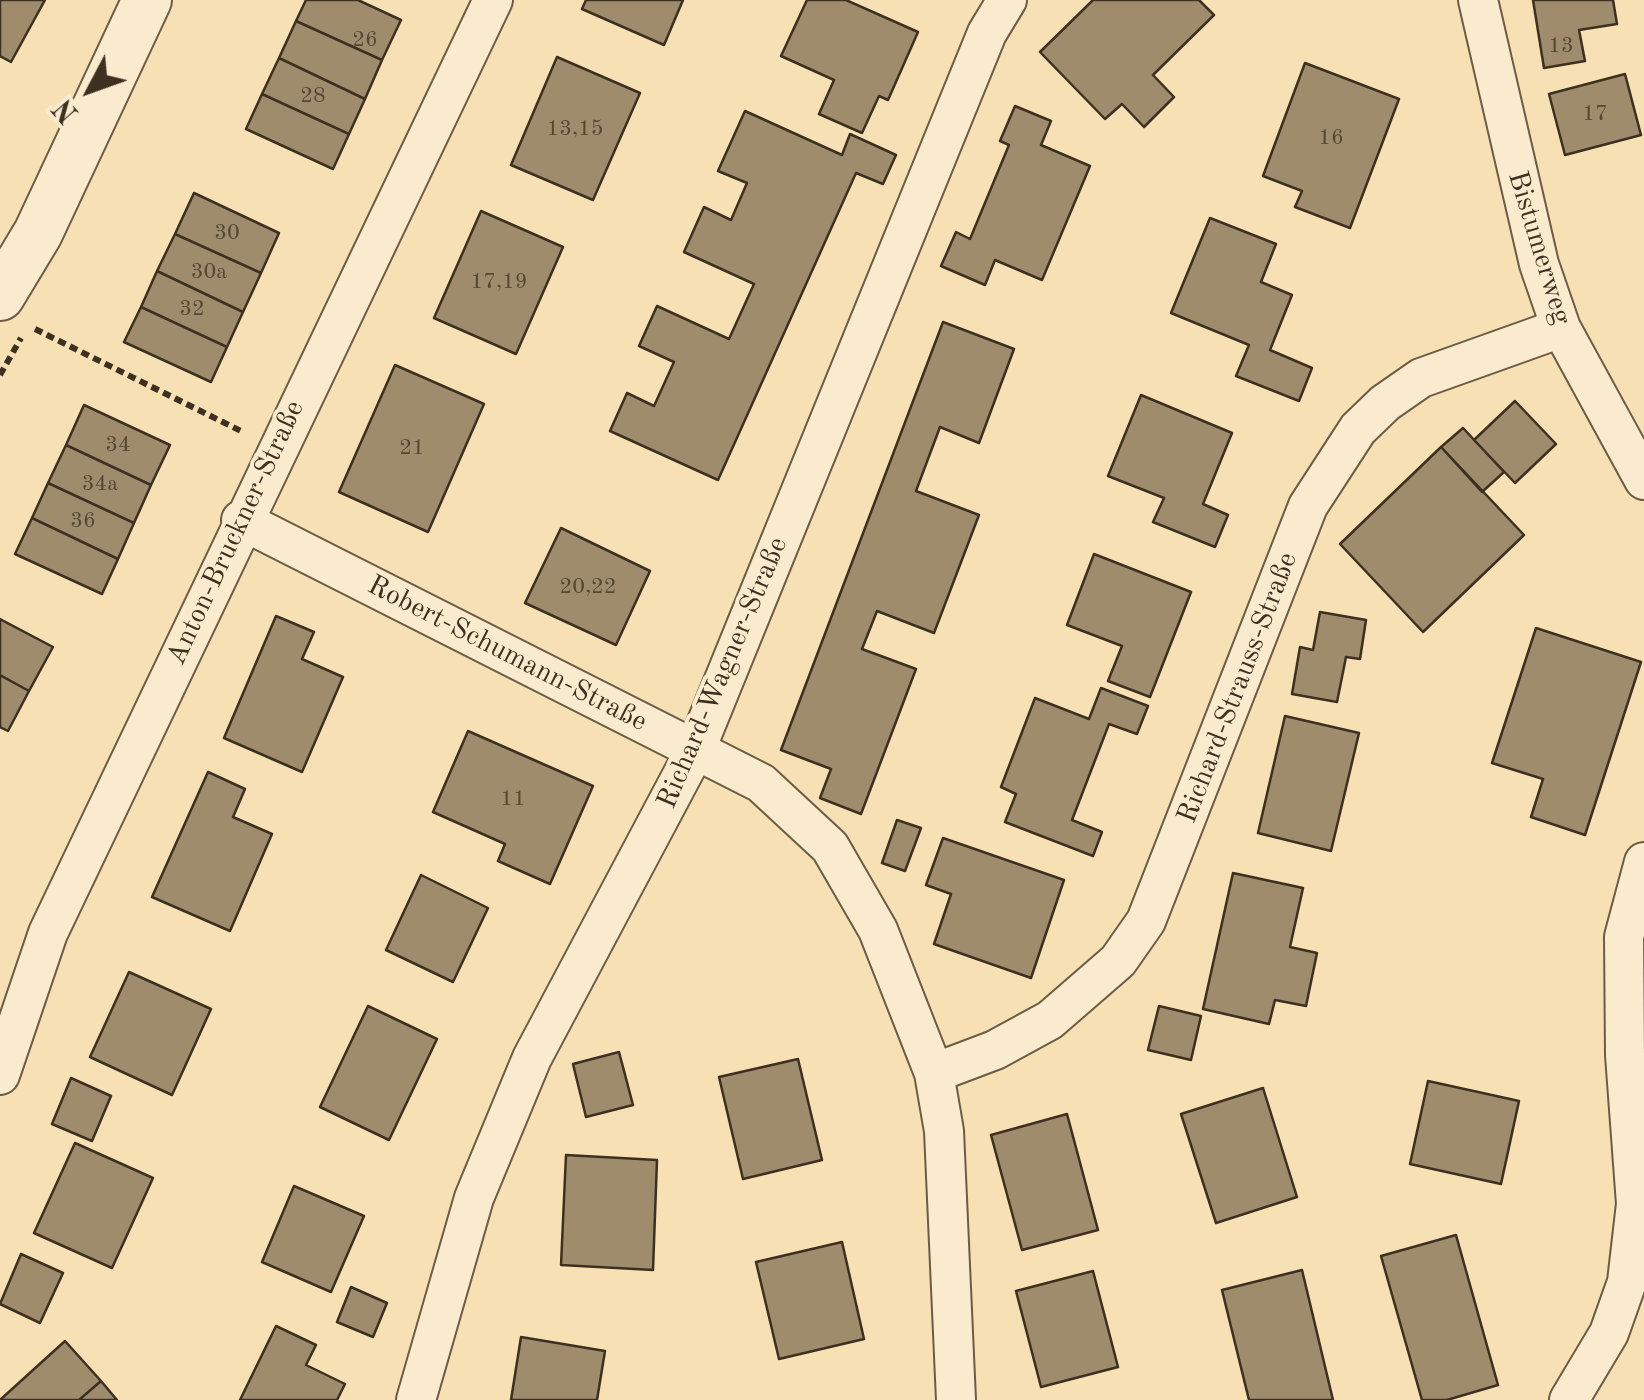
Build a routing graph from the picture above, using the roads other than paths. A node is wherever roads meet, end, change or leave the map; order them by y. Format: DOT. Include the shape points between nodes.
graph roads {
  1 [pos="147,0"];
  2 [pos="493,0"];
  3 [pos="1007,0"];
  4 [pos="1478,0"];
  5 [pos="14,311"];
  6 [pos="1561,328"];
  7 [pos="1644,480"];
  8 [pos="242,520"];
  9 [pos="696,749"];
  10 [pos="1644,862"];
  11 [pos="934,1073"];
  12 [pos="0,1075"];
  13 [pos="416,1400"];
  14 [pos="956,1400"];
  15 [pos="1569,1400"];
  1 -- 5 [label="street" via="38,232"];
  2 -- 8 [label="street, Anton-Bruckner-Straße"];
  3 -- 9 [label="street, Richard-Wagner-Straße" via="987,33"];
  4 -- 6 [label="street, Bistumerweg" via="1513,167"];
  6 -- 7 [label="street, Bistumerweg"];
  6 -- 11 [label="street, Richard-Strauss-Straße" via="1421,378 1358,429 1308,506 1146,922 1118,961 1050,1020"];
  8 -- 9 [label="street, Robert-Schumann-Straße"];
  8 -- 12 [label="street, Anton-Bruckner-Straße" via="48,932"];
  9 -- 11 [label="street, Robert-Schumann-Straße" via="761,783 830,847 878,930"];
  9 -- 13 [label="street, Richard-Wagner-Straße" via="532,1058 474,1198"];
  10 -- 15 [label="street" via="1624,937 1636,1204 1626,1282 1608,1334"];
  11 -- 14 [label="street, Robert-Schumann-Straße" via="944,1131"];
}
